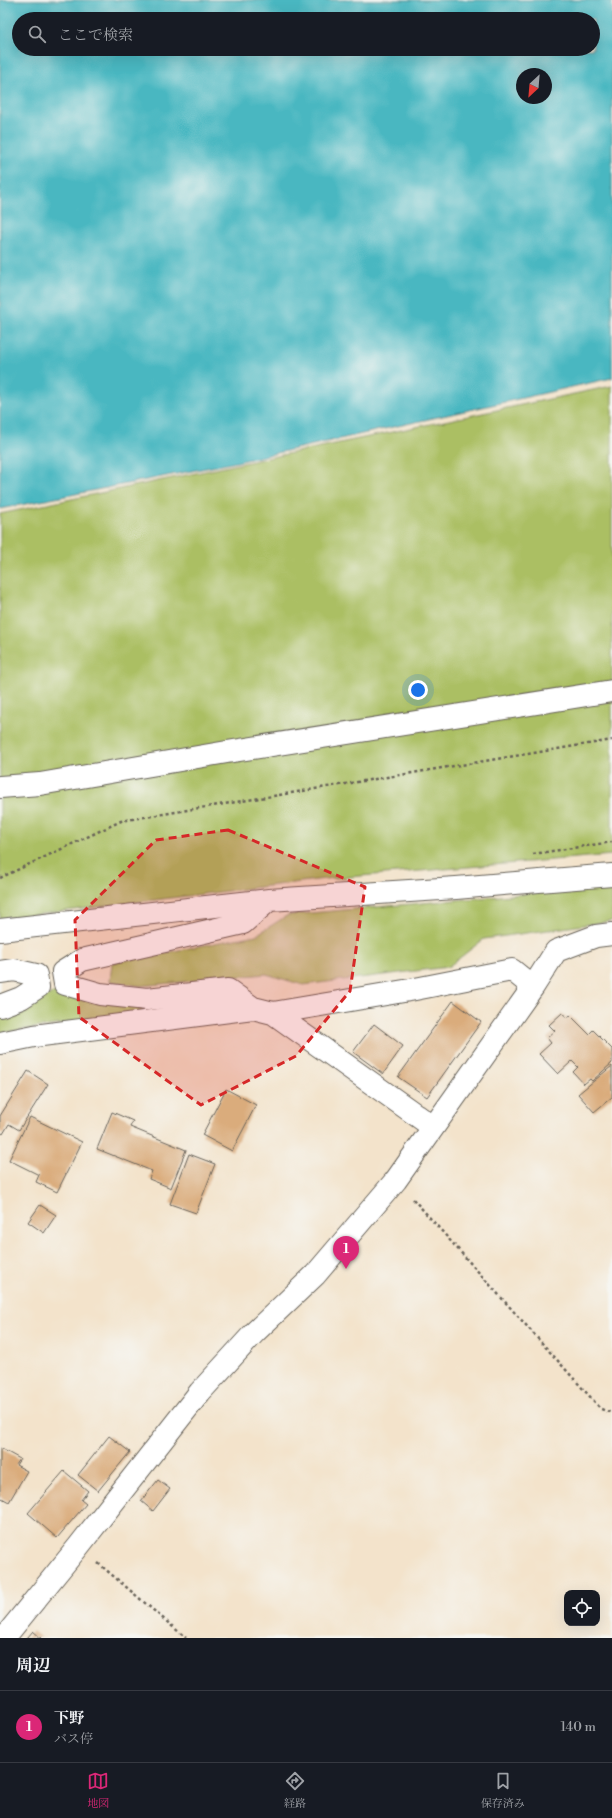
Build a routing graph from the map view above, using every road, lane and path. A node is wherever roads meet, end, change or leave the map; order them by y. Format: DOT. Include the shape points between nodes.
graph roads {
  1 [pos="612,691"];
  2 [pos="612,740"];
  3 [pos="0,787"];
  4 [pos="612,875"];
  5 [pos="0,878"];
  6 [pos="269,900"];
  7 [pos="0,930"];
  8 [pos="612,934"];
  9 [pos="0,972"];
  10 [pos="64,978"];
  11 [pos="37,981"];
  12 [pos="533,987"];
  13 [pos="0,1006"];
  14 [pos="263,1011"];
  15 [pos="0,1043"];
  16 [pos="433,1127"];
  17 [pos="396,1180"];
  18 [pos="612,1413"];
  19 [pos="78,1547"];
  20 [pos="4,1638"];
  21 [pos="186,1638"];
  1 -- 3 [label="street" via="40,784"];
  2 -- 5 [label="path" via="121,820"];
  4 -- 6 [label="street"];
  6 -- 7 [label="street"];
  6 -- 10 [label="street" via="243,923 82,960 63,972"];
  8 -- 12 [label="street" via="596,936 556,951"];
  9 -- 11 [label="street" via="14,970 36,975"];
  10 -- 11 [label="street"];
  10 -- 14 [label="street" via="65,984 100,994 147,999 228,990"];
  11 -- 13 [label="street" via="38,986 21,998"];
  12 -- 14 [label="street" via="512,970 403,991"];
  12 -- 16 [label="street"];
  14 -- 15 [label="street" via="34,1036"];
  14 -- 16 [label="street"];
  16 -- 17 [label="street"];
  17 -- 18 [label="path" via="601,1409"];
  17 -- 19 [label="street" via="315,1275 255,1332 200,1392"];
  19 -- 20 [label="street"];
  19 -- 21 [label="path"];
}
